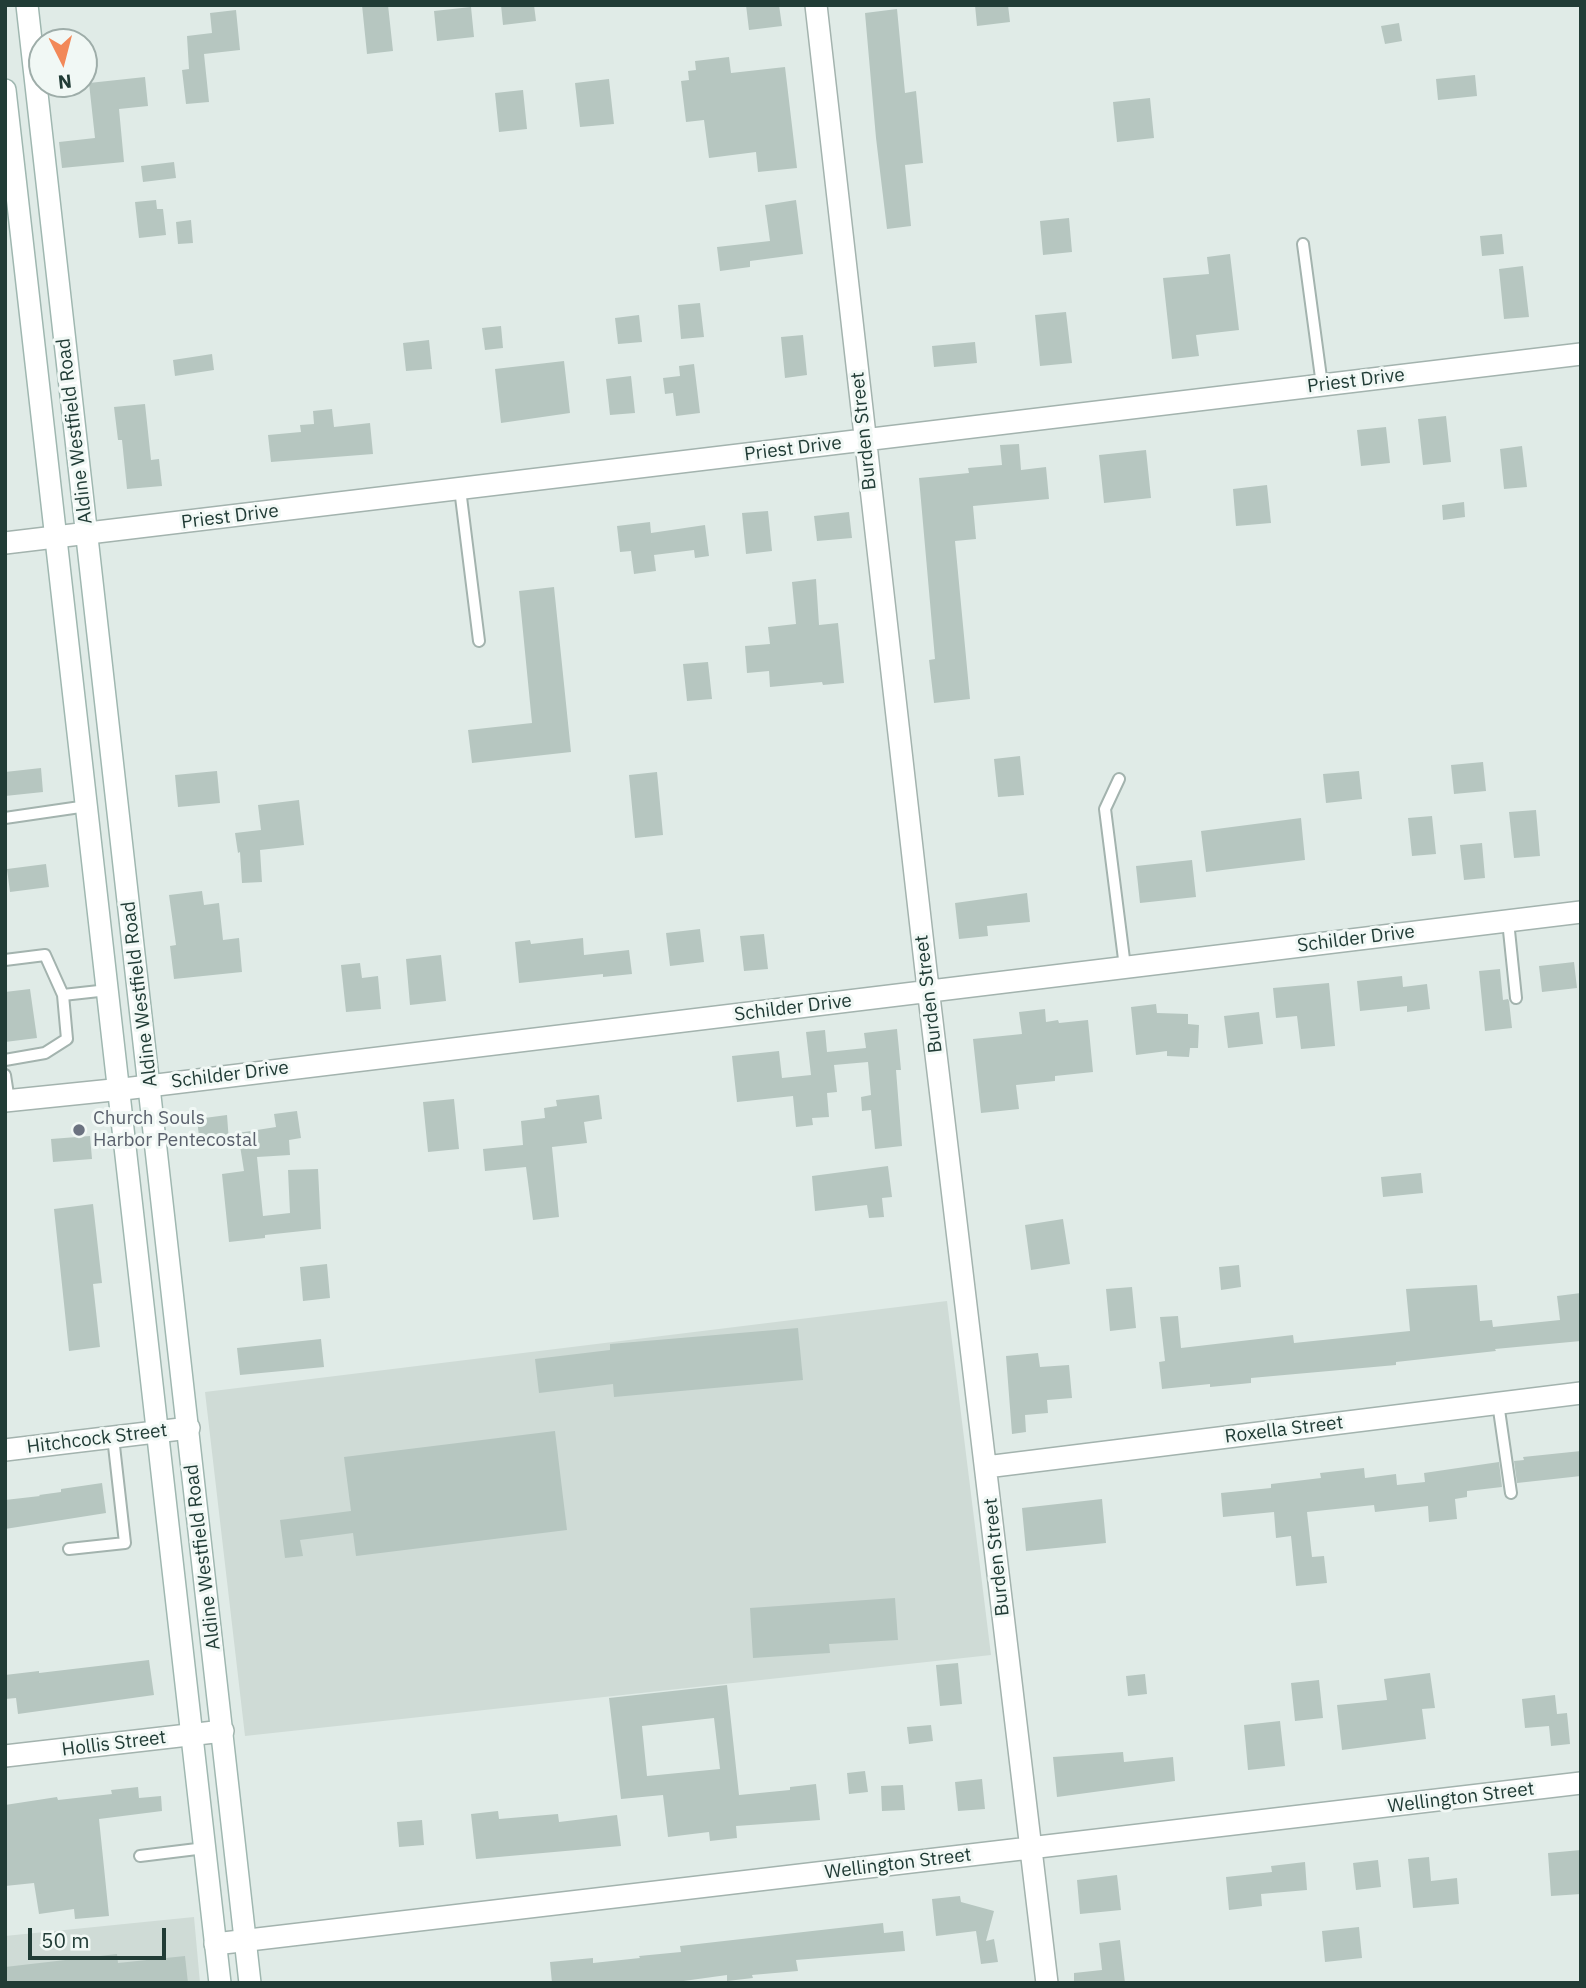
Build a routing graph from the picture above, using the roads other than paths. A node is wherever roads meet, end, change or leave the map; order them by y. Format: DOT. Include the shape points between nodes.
graph roads {
  1 [pos="27,5"];
  2 [pos="816,5"];
  3 [pos="5,90"];
  4 [pos="1303,244"];
  5 [pos="56,271"];
  6 [pos="25,275"];
  7 [pos="1581,354"];
  8 [pos="1322,385"];
  9 [pos="866,440"];
  10 [pos="460,489"];
  11 [pos="88,534"];
  12 [pos="57,537"];
  13 [pos="5,543"];
  14 [pos="479,640"];
  15 [pos="1119,779"];
  16 [pos="88,811"];
  17 [pos="119,813"];
  18 [pos="5,818"];
  19 [pos="1581,912"];
  20 [pos="1508,921"];
  21 [pos="5,960"];
  22 [pos="1125,967"];
  23 [pos="108,990"];
  24 [pos="929,991"];
  25 [pos="63,995"];
  26 [pos="1516,998"];
  27 [pos="5,1059"];
  28 [pos="5,1075"];
  29 [pos="150,1084"];
  30 [pos="119,1088"];
  31 [pos="7,1101"];
  32 [pos="1581,1393"];
  33 [pos="1498,1403"];
  34 [pos="188,1428"];
  35 [pos="158,1432"];
  36 [pos="113,1437"];
  37 [pos="5,1450"];
  38 [pos="986,1467"];
  39 [pos="1511,1493"];
  40 [pos="69,1549"];
  41 [pos="208,1594"];
  42 [pos="177,1597"];
  43 [pos="223,1731"];
  44 [pos="192,1735"];
  45 [pos="5,1756"];
  46 [pos="1581,1783"];
  47 [pos="205,1848"];
  48 [pos="1030,1848"];
  49 [pos="139,1856"];
  50 [pos="246,1940"];
  51 [pos="215,1944"];
  52 [pos="220,1983"];
  53 [pos="250,1983"];
  54 [pos="1047,1983"];
  1 -- 5 [label="street, Aldine Westfield Road"];
  2 -- 9 [label="street, Burden Street"];
  3 -- 6 [label="street, Aldine Westfield Road"];
  4 -- 8 [label="lane"];
  5 -- 6 [label="street"];
  5 -- 11 [label="street, Aldine Westfield Road"];
  6 -- 12 [label="street, Aldine Westfield Road"];
  7 -- 8 [label="street, Priest Drive"];
  8 -- 9 [label="street, Priest Drive"];
  9 -- 10 [label="street, Priest Drive"];
  9 -- 24 [label="street, Burden Street"];
  10 -- 11 [label="street, Priest Drive"];
  10 -- 14 [label="lane"];
  11 -- 12 [label="street, Priest Drive"];
  11 -- 17 [label="street, Aldine Westfield Road"];
  12 -- 13 [label="street, Priest Drive"];
  12 -- 16 [label="street, Aldine Westfield Road"];
  15 -- 22 [label="lane" via="1105,809"];
  16 -- 17 [label="street"];
  16 -- 18 [label="lane"];
  16 -- 23 [label="street, Aldine Westfield Road"];
  17 -- 29 [label="street, Aldine Westfield Road"];
  19 -- 20 [label="street, Schilder Drive"];
  20 -- 22 [label="street, Schilder Drive"];
  20 -- 26 [label="lane"];
  21 -- 25 [label="lane" via="45,955"];
  22 -- 24 [label="street, Schilder Drive"];
  23 -- 25 [label="lane"];
  23 -- 30 [label="street, Aldine Westfield Road"];
  24 -- 29 [label="street, Schilder Drive"];
  24 -- 38 [label="street, Burden Street"];
  25 -- 27 [label="lane" via="67,1039 45,1053"];
  28 -- 31 [label="lane"];
  29 -- 30 [label="street, Schilder Drive"];
  29 -- 34 [label="street, Aldine Westfield Road"];
  30 -- 31 [label="street, Schilder Drive"];
  30 -- 35 [label="street, Aldine Westfield Road"];
  32 -- 33 [label="street, Roxella Street"];
  33 -- 38 [label="street, Roxella Street"];
  33 -- 39 [label="lane"];
  34 -- 35 [label="street, Hitchcock Street"];
  34 -- 41 [label="street, Aldine Westfield Road"];
  35 -- 36 [label="street, Hitchcock Street"];
  35 -- 42 [label="street, Aldine Westfield Road"];
  36 -- 37 [label="street, Hitchcock Street"];
  36 -- 40 [label="lane" via="125,1543"];
  38 -- 48 [label="street, Burden Street"];
  41 -- 42 [label="street"];
  41 -- 43 [label="street, Aldine Westfield Road"];
  42 -- 44 [label="street, Aldine Westfield Road"];
  43 -- 44 [label="street, Hollis Street"];
  43 -- 50 [label="street, Aldine Westfield Road"];
  44 -- 45 [label="street, Hollis Street"];
  44 -- 47 [label="street, Aldine Westfield Road"];
  46 -- 48 [label="street, Wellington Street"];
  47 -- 49 [label="lane"];
  47 -- 51 [label="street, Aldine Westfield Road"];
  48 -- 50 [label="street, Wellington Street"];
  48 -- 54 [label="street, Burden Street"];
  50 -- 51 [label="street, Wellington Street"];
  50 -- 53 [label="street, Aldine Westfield Road"];
  51 -- 52 [label="street, Aldine Westfield Road"];
}
